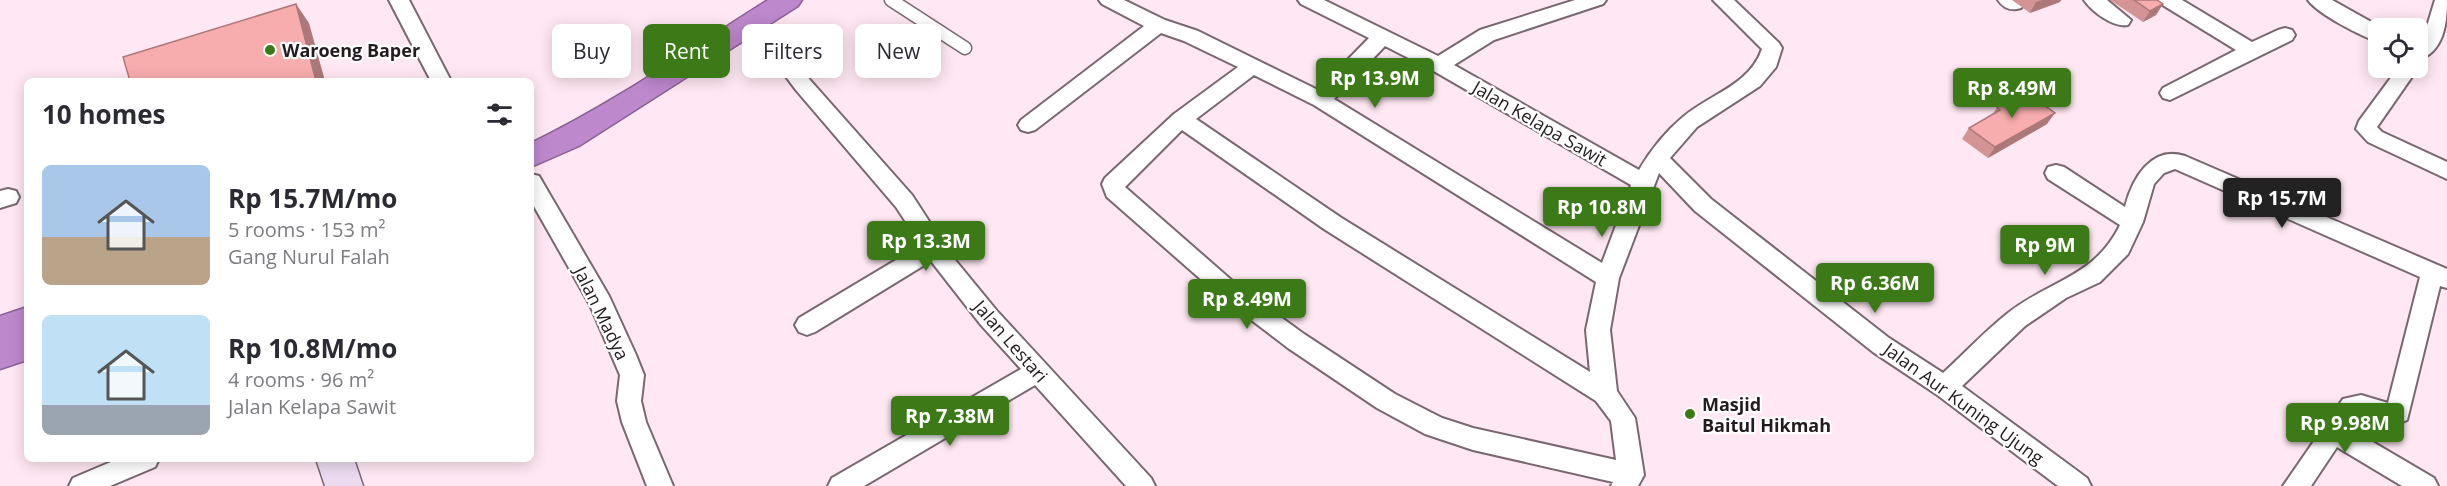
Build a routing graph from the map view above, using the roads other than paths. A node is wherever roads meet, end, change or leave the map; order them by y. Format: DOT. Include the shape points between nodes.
graph roads {
  1 [pos="399,0"];
  2 [pos="788,0"];
  3 [pos="891,0"];
  4 [pos="1108,0"];
  5 [pos="1308,0"];
  6 [pos="1596,0"];
  7 [pos="1723,0"];
  8 [pos="2094,0"];
  9 [pos="2168,0"];
  10 [pos="2318,0"];
  11 [pos="2445,0"];
  12 [pos="754,11"];
  13 [pos="2121,20"];
  14 [pos="1158,25"];
  15 [pos="2443,28"];
  16 [pos="2368,29"];
  17 [pos="2285,35"];
  18 [pos="1383,36"];
  19 [pos="2428,43"];
  20 [pos="965,48"];
  21 [pos="2251,50"];
  22 [pos="1439,65"];
  23 [pos="1253,66"];
  24 [pos="439,78"];
  25 [pos="2401,78"];
  26 [pos="2170,93"];
  27 [pos="1321,99"];
  28 [pos="1181,119"];
  29 [pos="1028,125"];
  30 [pos="534,134"];
  31 [pos="534,155"];
  32 [pos="1657,158"];
  33 [pos="2447,171"];
  34 [pos="2056,173"];
  35 [pos="1643,182"];
  36 [pos="534,187"];
  37 [pos="2132,222"];
  38 [pos="934,248"];
  39 [pos="2440,276"];
  40 [pos="1608,278"];
  41 [pos="24,322"];
  42 [pos="807,325"];
  43 [pos="0,330"];
  44 [pos="24,346"];
  45 [pos="0,355"];
  46 [pos="1037,372"];
  47 [pos="1945,387"];
  48 [pos="1605,394"];
  49 [pos="2334,432"];
  50 [pos="139,462"];
  51 [pos="336,462"];
  52 [pos="1627,480"];
  53 [pos="82,486"];
  54 [pos="344,486"];
  55 [pos="660,486"];
  56 [pos="841,486"];
  57 [pos="1142,486"];
  58 [pos="2078,486"];
  59 [pos="2296,486"];
  60 [pos="2425,486"];
  1 -- 24 [label="street"];
  2 -- 12 [label="highway"];
  3 -- 20 [label="lane"];
  4 -- 14 [label="street"];
  5 -- 18 [label="street, Jalan Kelapa Sawit"];
  6 -- 22 [label="street" via="1487,35"];
  7 -- 32 [label="street" via="1772,48 1766,67 1745,86 1690,122"];
  8 -- 13 [label="street"];
  9 -- 21 [label="street"];
  10 -- 16 [label="street"];
  11 -- 15 [label="street"];
  12 -- 30 [label="highway"];
  12 -- 31 [label="highway" via="568,138"];
  12 -- 38 [label="street, Jalan Lestari" via="803,85 904,201"];
  14 -- 23 [label="street"];
  14 -- 29 [label="street"];
  15 -- 19 [label="street"];
  17 -- 21 [label="street"];
  18 -- 22 [label="street, Jalan Kelapa Sawit"];
  18 -- 27 [label="street"];
  21 -- 26 [label="street"];
  22 -- 35 [label="street, Jalan Kelapa Sawit"];
  23 -- 27 [label="street"];
  23 -- 28 [label="street"];
  25 -- 33 [label="street" via="2366,129 2375,138"];
  27 -- 40 [label="street"];
  28 -- 48 [label="street" via="1332,223"];
  28 -- 52 [label="street" via="1119,176 1113,187 1229,291 1386,401 1434,426"];
  32 -- 35 [label="street"];
  32 -- 47 [label="street, Jalan Aur Kuning Ujung" via="1703,205 1881,345"];
  34 -- 37 [label="street"];
  35 -- 40 [label="street"];
  36 -- 55 [label="street, Jalan Madya" via="601,303 624,355 632,375 629,401"];
  37 -- 39 [label="street" via="2142,185 2149,175 2159,164 2177,161"];
  37 -- 47 [label="street" via="2120,248 2092,276 2058,292 2017,319"];
  38 -- 42 [label="street"];
  38 -- 46 [label="street, Jalan Lestari"];
  39 -- 49 [label="street" via="2398,413 2352,406"];
  40 -- 48 [label="street" via="1598,330"];
  41 -- 43 [label="highway"];
  44 -- 45 [label="highway"];
  46 -- 56 [label="street"];
  46 -- 57 [label="street, Jalan Lestari"];
  47 -- 58 [label="street, Jalan Aur Kuning Ujung"];
  48 -- 52 [label="street" via="1623,418"];
  49 -- 59 [label="street"];
  49 -- 60 [label="street"];
  50 -- 53 [label="street"];
  51 -- 54 [label="street"];
}
